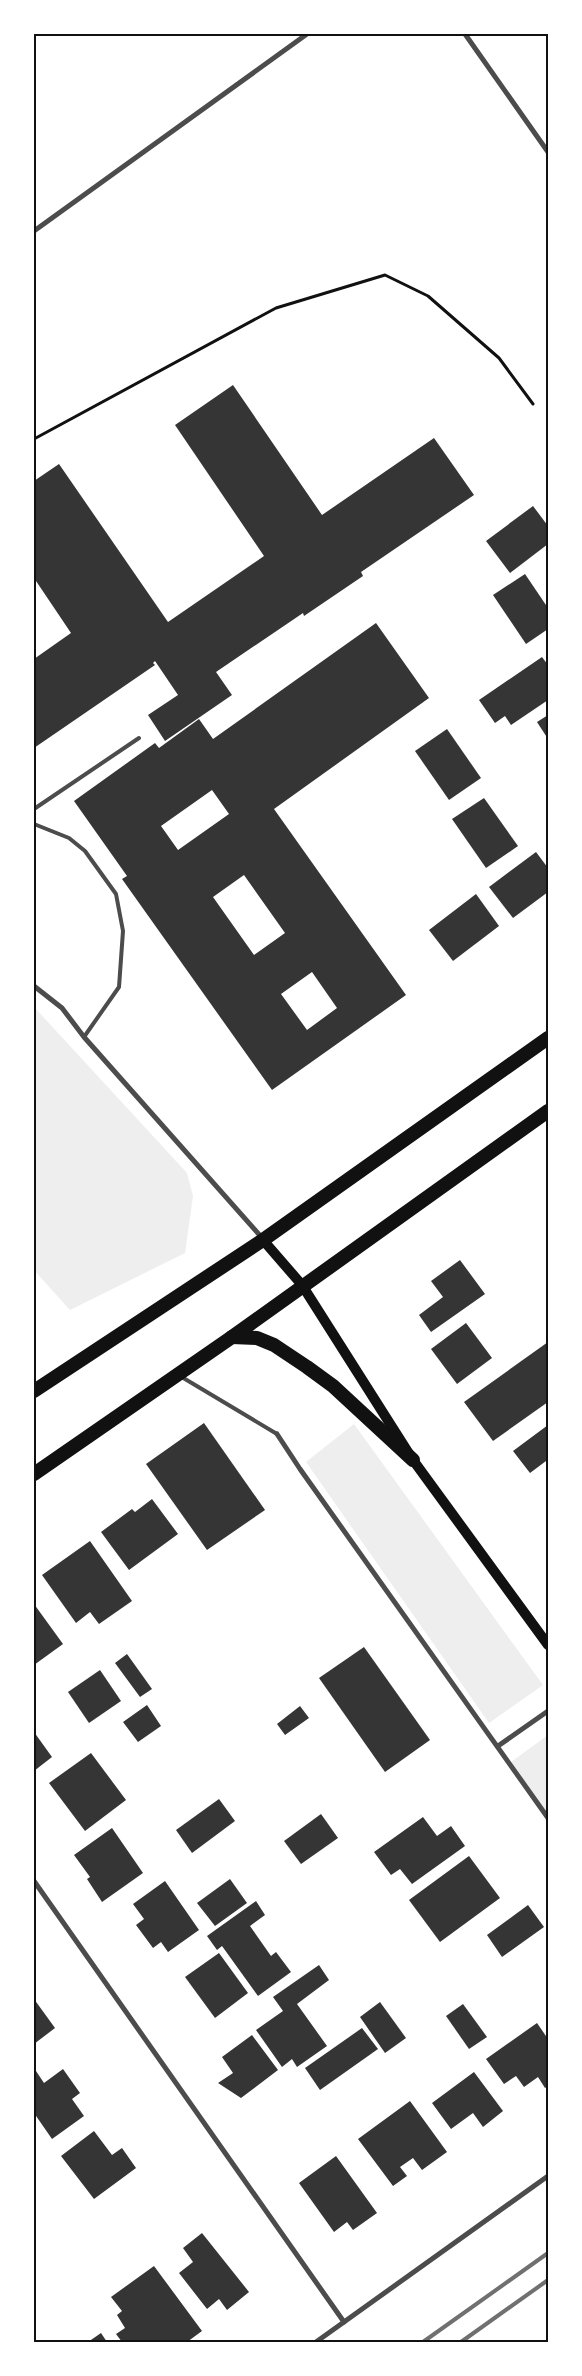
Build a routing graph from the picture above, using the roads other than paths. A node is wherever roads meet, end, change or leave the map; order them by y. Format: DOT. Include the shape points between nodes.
graph roads {
  1 [pos="307,34"];
  2 [pos="465,34"];
  3 [pos="548,152"];
  4 [pos="34,231"];
  5 [pos="139,738"];
  6 [pos="34,809"];
  7 [pos="34,824"];
  8 [pos="34,986"];
  9 [pos="84,1038"];
  10 [pos="548,1038"];
  11 [pos="548,1110"];
  12 [pos="263,1240"];
  13 [pos="302,1285"];
  14 [pos="232,1337"];
  15 [pos="178,1374"];
  16 [pos="34,1391"];
  17 [pos="277,1434"];
  18 [pos="413,1460"];
  19 [pos="34,1474"];
  20 [pos="548,1645"];
  21 [pos="548,1711"];
  22 [pos="498,1746"];
  23 [pos="548,1818"];
  24 [pos="34,1881"];
  25 [pos="548,2176"];
  26 [pos="344,2322"];
  27 [pos="316,2342"];
  1 -- 4 [label="street"];
  2 -- 3 [label="street"];
  5 -- 6 [label="lane"];
  7 -- 9 [label="lane" via="69,838 85,851 116,894 123,931 119,988"];
  8 -- 9 [label="street" via="62,1008"];
  9 -- 12 [label="street"];
  10 -- 12 [label="highway"];
  11 -- 13 [label="highway"];
  12 -- 13 [label="main road"];
  12 -- 16 [label="highway"];
  13 -- 14 [label="highway"];
  13 -- 18 [label="main road"];
  14 -- 15 [label="highway"];
  14 -- 18 [label="highway" via="257,1338 308,1367"];
  15 -- 17 [label="lane"];
  15 -- 19 [label="highway"];
  17 -- 22 [label="street"];
  18 -- 20 [label="main road"];
  21 -- 22 [label="street"];
  22 -- 23 [label="street"];
  24 -- 26 [label="street"];
  25 -- 26 [label="street"];
  26 -- 27 [label="street"];
}
